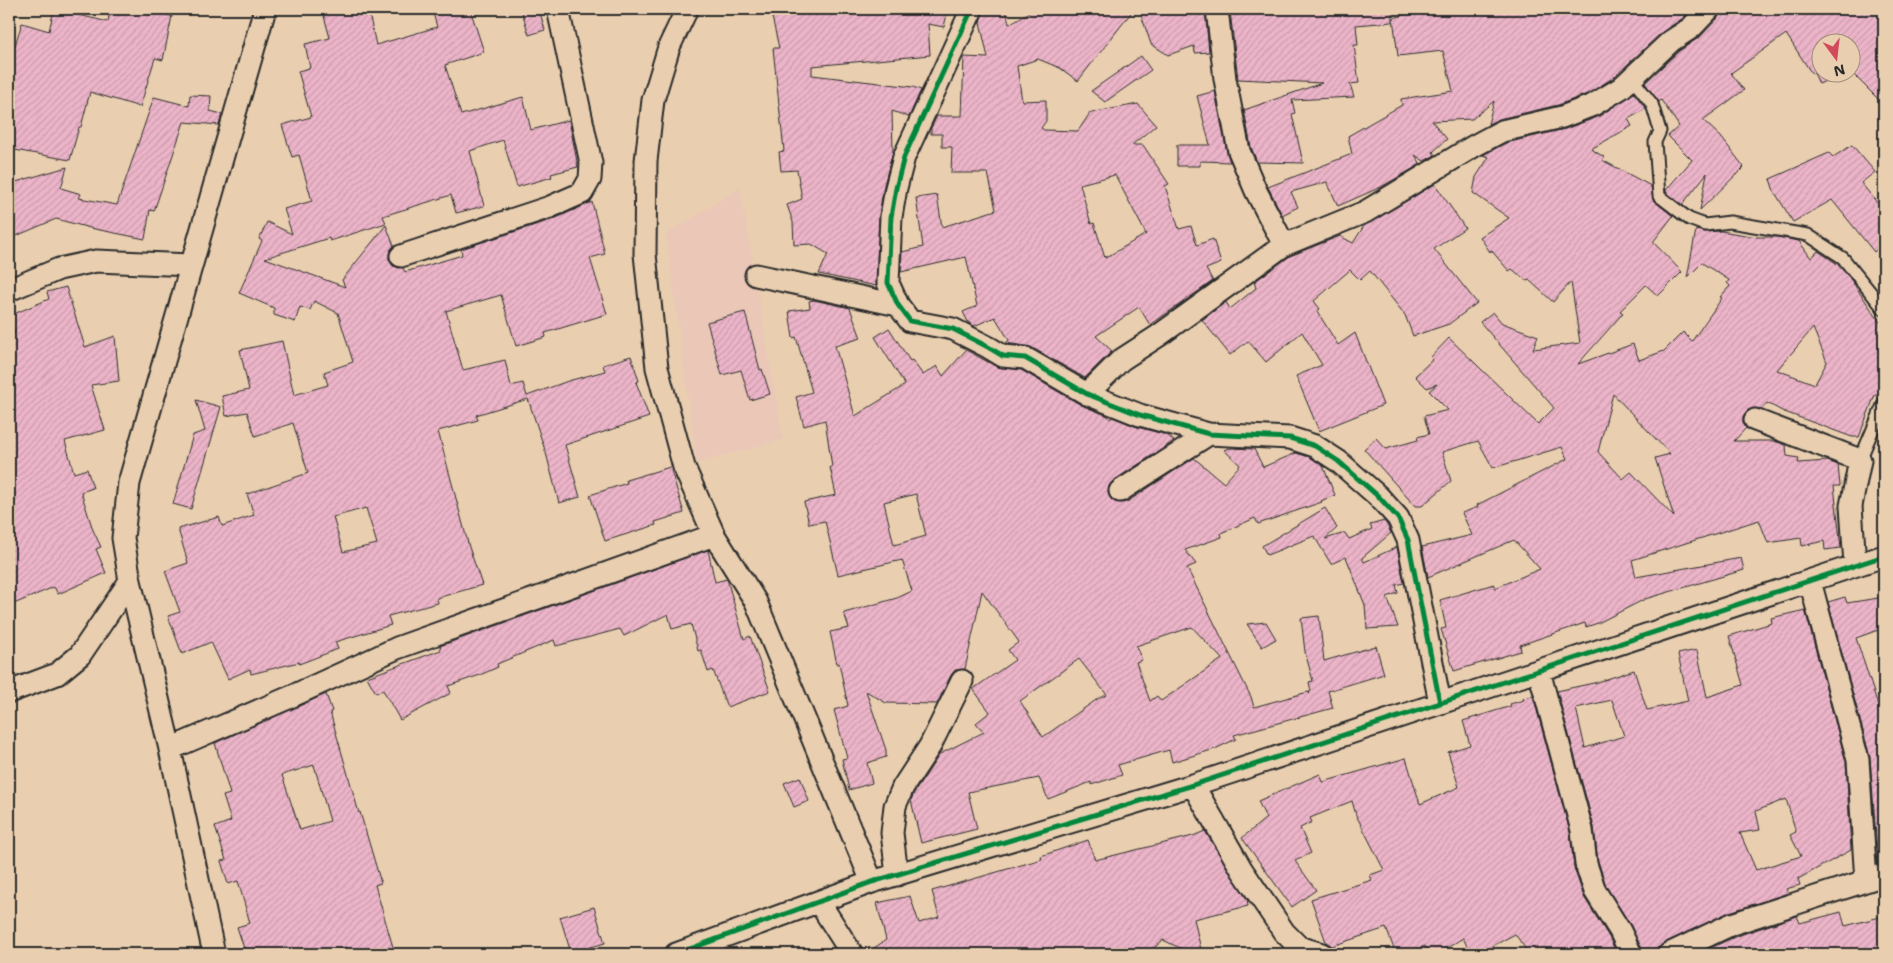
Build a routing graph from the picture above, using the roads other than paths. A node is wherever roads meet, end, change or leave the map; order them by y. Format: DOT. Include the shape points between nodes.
graph roads {
  1 [pos="265,9"];
  2 [pos="558,9"];
  3 [pos="687,9"];
  4 [pos="972,9"];
  5 [pos="1217,9"];
  6 [pos="1709,9"];
  7 [pos="1632,78"];
  8 [pos="1284,246"];
  9 [pos="402,256"];
  10 [pos="191,265"];
  11 [pos="756,275"];
  12 [pos="9,290"];
  13 [pos="898,305"];
  14 [pos="1884,309"];
  15 [pos="1087,394"];
  16 [pos="1884,402"];
  17 [pos="1755,420"];
  18 [pos="1209,434"];
  19 [pos="1860,460"];
  20 [pos="1120,491"];
  21 [pos="714,535"];
  22 [pos="1884,556"];
  23 [pos="1855,565"];
  24 [pos="130,581"];
  25 [pos="1810,581"];
  26 [pos="1539,671"];
  27 [pos="962,681"];
  28 [pos="9,692"];
  29 [pos="1440,703"];
  30 [pos="170,749"];
  31 [pos="1193,785"];
  32 [pos="897,875"];
  33 [pos="1875,878"];
  34 [pos="872,882"];
  35 [pos="819,902"];
  36 [pos="214,954"];
  37 [pos="676,954"];
  38 [pos="852,954"];
  39 [pos="1322,954"];
  40 [pos="1631,954"];
  41 [pos="1669,954"];
  1 -- 10 [label="street"];
  2 -- 9 [label="street" via="591,164 590,179 582,193 550,207"];
  3 -- 21 [label="street" via="669,47 653,100 646,161 646,254 657,368 684,467"];
  4 -- 13 [label="street" via="904,157 896,188 891,217 888,283"];
  5 -- 8 [label="street" via="1225,79 1239,151"];
  6 -- 7 [label="street"];
  7 -- 8 [label="street" via="1593,104 1562,116 1502,131 1365,212"];
  7 -- 14 [label="lane" via="1652,104 1660,131 1656,142 1660,196 1689,219 1705,225 1730,222 1808,235 1843,258"];
  8 -- 15 [label="street" via="1120,360"];
  10 -- 12 [label="street" via="96,261 59,269"];
  10 -- 24 [label="street" via="129,483 123,538"];
  11 -- 13 [label="street"];
  13 -- 15 [label="street" via="910,321 953,329 1003,356 1025,358"];
  15 -- 18 [label="street"];
  16 -- 19 [label="lane"];
  17 -- 19 [label="street"];
  18 -- 20 [label="street"];
  18 -- 29 [label="street" via="1290,438 1315,446 1338,462 1398,518 1408,540"];
  19 -- 23 [label="street" via="1851,506"];
  21 -- 30 [label="street" via="397,648"];
  21 -- 34 [label="street" via="756,602"];
  22 -- 23 [label="street"];
  23 -- 25 [label="street"];
  24 -- 28 [label="street" via="80,656 57,674"];
  24 -- 30 [label="street"];
  25 -- 26 [label="street"];
  25 -- 33 [label="street" via="1858,760"];
  26 -- 29 [label="street"];
  26 -- 40 [label="street" via="1582,830 1586,864 1595,892"];
  27 -- 32 [label="street" via="930,746 903,787 895,806 892,833"];
  29 -- 31 [label="street"];
  30 -- 36 [label="street"];
  31 -- 32 [label="street"];
  31 -- 39 [label="street" via="1242,870 1284,932 1299,947"];
  32 -- 34 [label="street"];
  33 -- 41 [label="street" via="1732,924"];
  34 -- 35 [label="street"];
  35 -- 37 [label="street"];
  35 -- 38 [label="street"];
}
